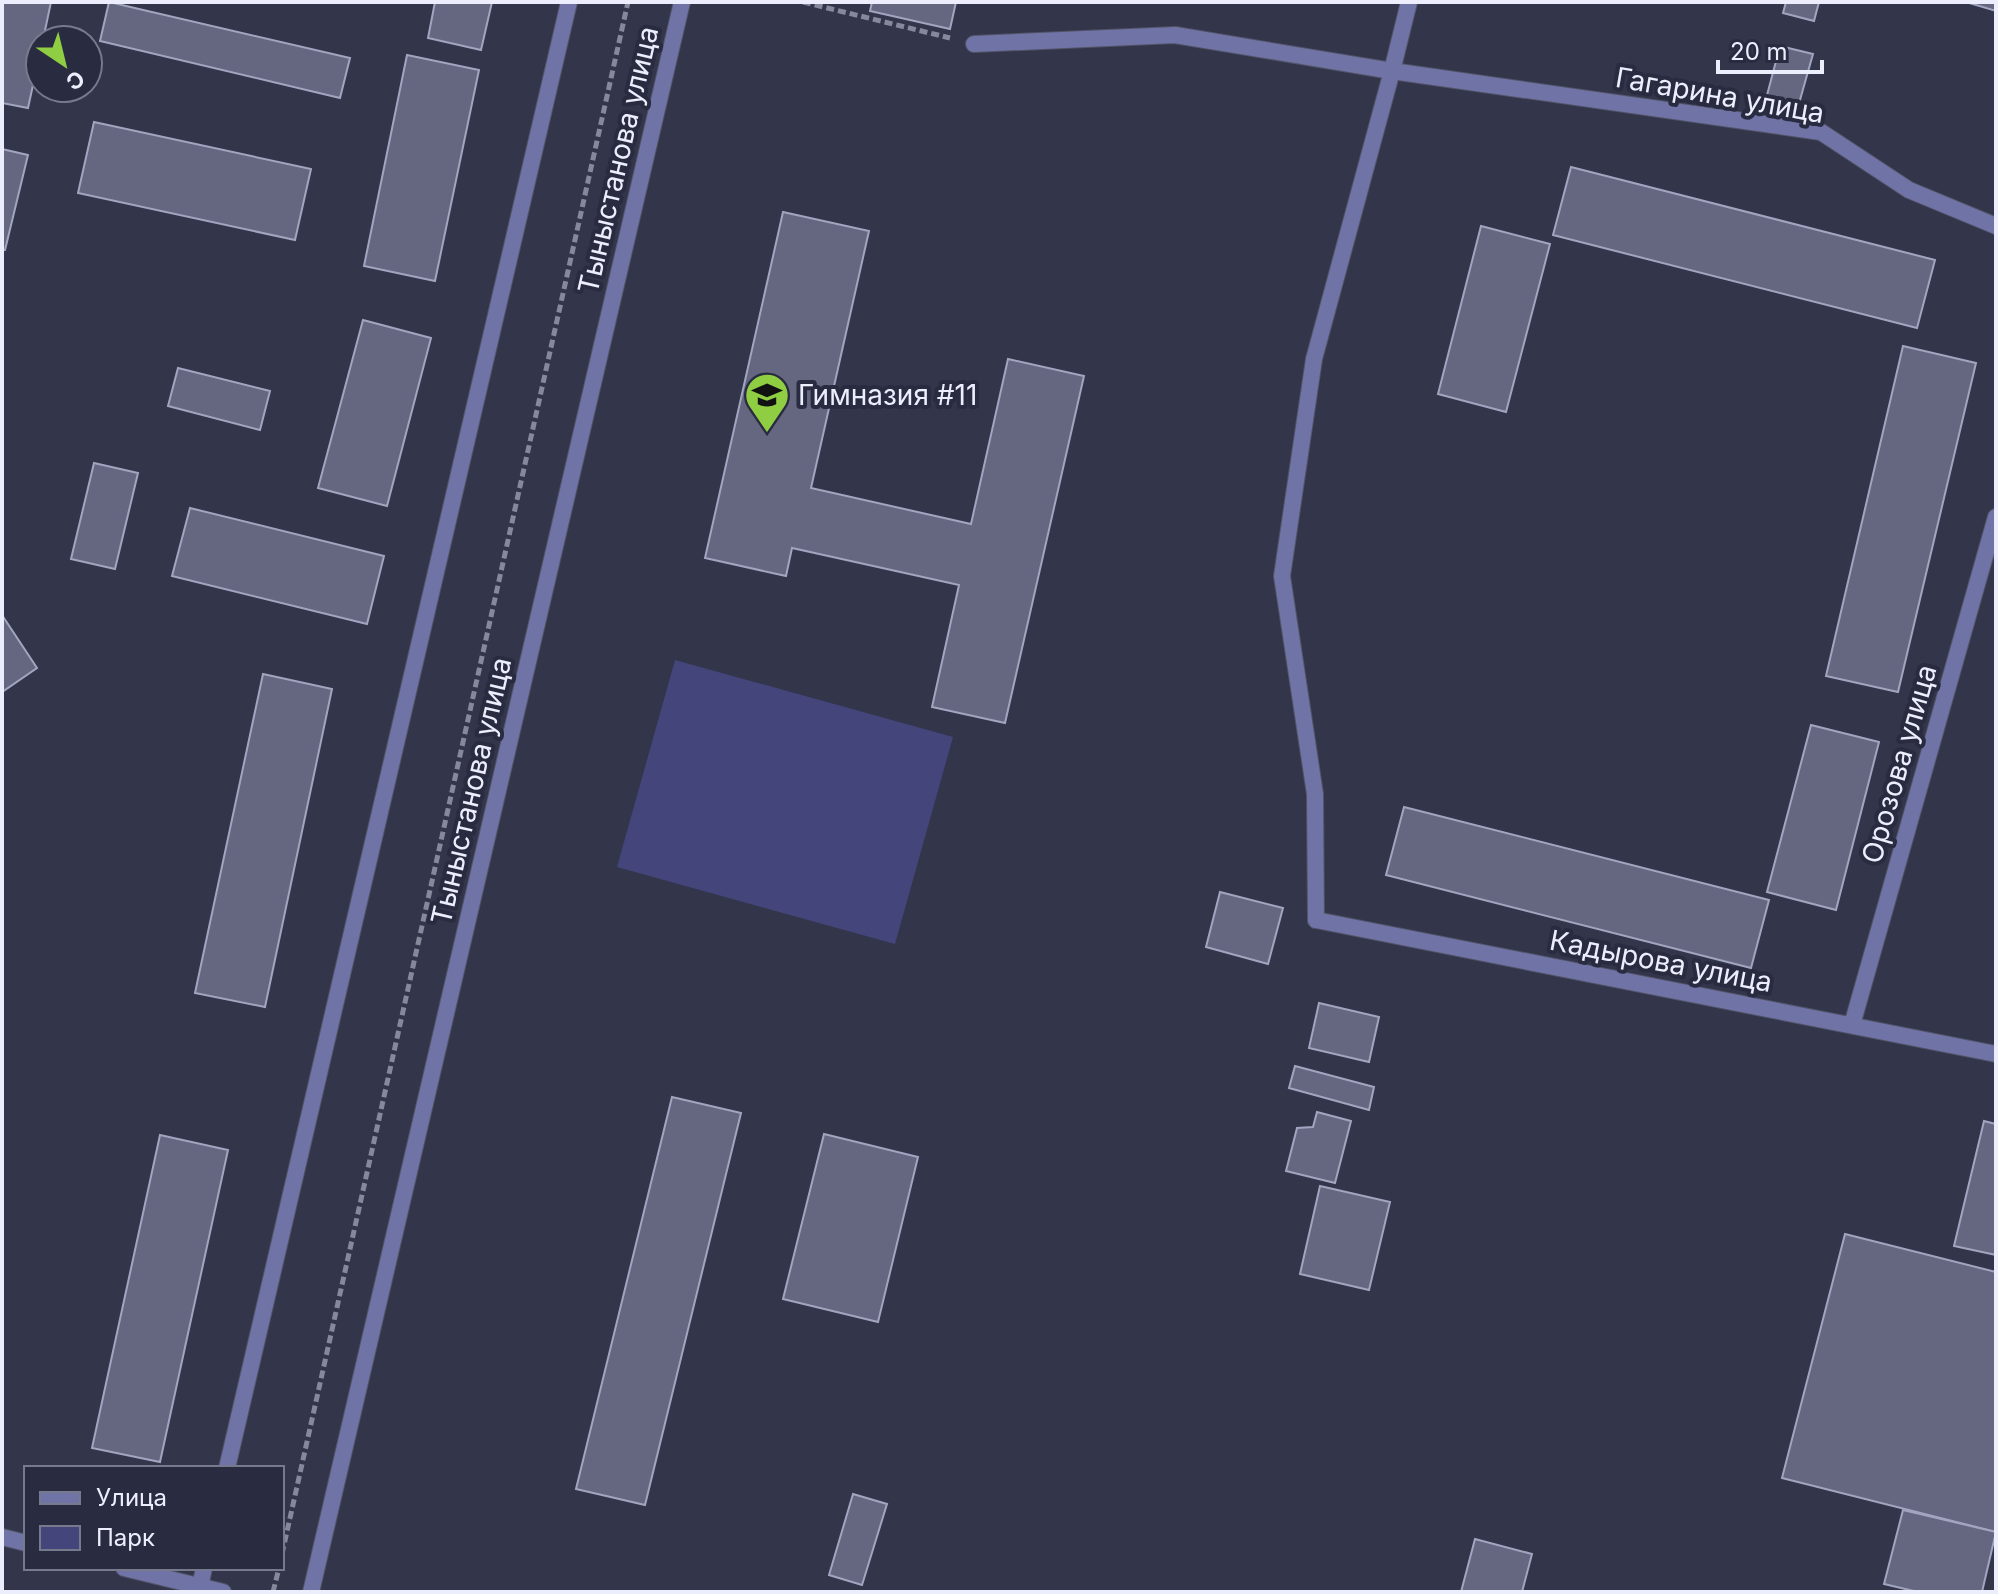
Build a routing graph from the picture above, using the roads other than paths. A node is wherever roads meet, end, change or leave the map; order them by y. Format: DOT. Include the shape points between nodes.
graph roads {
  1 [pos="569,2"];
  2 [pos="682,2"];
  3 [pos="1409,2"];
  4 [pos="974,44"];
  5 [pos="1392,71"];
  6 [pos="1996,226"];
  7 [pos="1996,517"];
  8 [pos="1852,1025"];
  9 [pos="1996,1054"];
  10 [pos="227,1466"];
  11 [pos="2,1537"];
  12 [pos="24,1542"];
  13 [pos="131,1570"];
  14 [pos="204,1570"];
  15 [pos="199,1590"];
  16 [pos="223,1592"];
  17 [pos="311,1592"];
  1 -- 10 [label="street"];
  2 -- 17 [label="street, Тыныстанова улица"];
  3 -- 5 [label="street"];
  4 -- 5 [label="street, Гагарина улица" via="1175,35"];
  5 -- 6 [label="street, Гагарина улица" via="1821,132 1909,190"];
  5 -- 8 [label="street, Кадырова улица" via="1314,359 1282,576 1315,794 1316,920"];
  7 -- 8 [label="street, Орозова улица"];
  8 -- 9 [label="street, Кадырова улица"];
  11 -- 12 [label="street"];
  13 -- 15 [label="street"];
  14 -- 15 [label="street"];
  15 -- 16 [label="street"];
}
